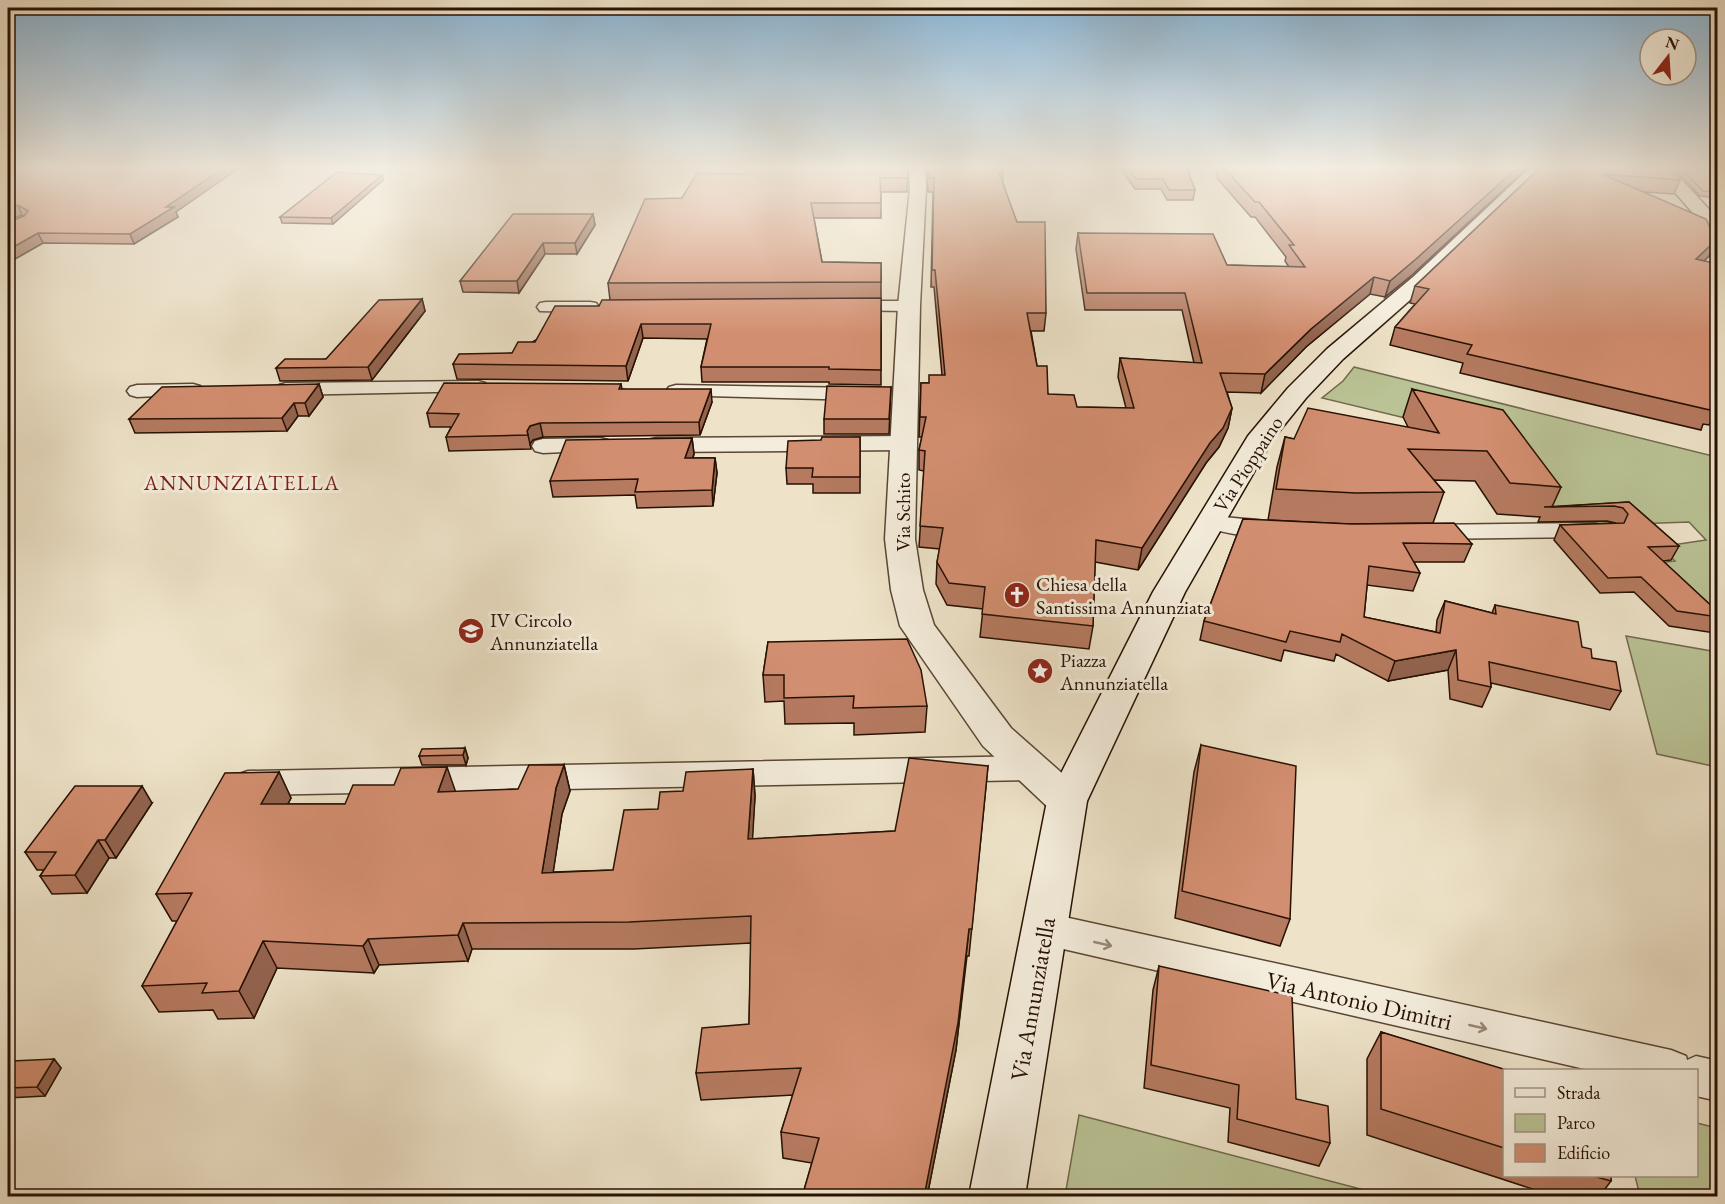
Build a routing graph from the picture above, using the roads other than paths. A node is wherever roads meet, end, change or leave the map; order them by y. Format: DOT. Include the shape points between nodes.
graph roads {
  1 [pos="915,222"];
  2 [pos="1481,222"];
  3 [pos="827,306"];
  4 [pos="909,306"];
  5 [pos="546,307"];
  6 [pos="604,307"];
  7 [pos="493,387"];
  8 [pos="208,390"];
  9 [pos="268,390"];
  10 [pos="655,390"];
  11 [pos="137,391"];
  12 [pos="889,394"];
  13 [pos="904,443"];
  14 [pos="543,446"];
  15 [pos="1211,522"];
  16 [pos="1607,530"];
  17 [pos="1301,531"];
  18 [pos="1402,533"];
  19 [pos="1032,768"];
  20 [pos="247,783"];
  21 [pos="1067,801"];
  22 [pos="1046,929"];
  23 [pos="1662,1069"];
  24 [pos="1698,1076"];
  25 [pos="1718,1081"];
  26 [pos="997,1197"];
  1 -- 4 [label="main road, Via Schito"];
  2 -- 15 [label="main road, Via Pioppaino" via="1297,393 1261,436"];
  3 -- 4 [label="street"];
  4 -- 12 [label="main road, Via Schito"];
  5 -- 6 [label="street"];
  7 -- 9 [label="street"];
  8 -- 11 [label="street"];
  10 -- 12 [label="street"];
  12 -- 13 [label="main road, Via Schito"];
  13 -- 14 [label="street"];
  13 -- 19 [label="main road, Via Schito" via="900,539 917,626 997,736"];
  15 -- 17 [label="street"];
  15 -- 21 [label="main road, Via Pioppaino" via="1169,592"];
  16 -- 18 [label="street"];
  19 -- 20 [label="street"];
  19 -- 21 [label="main road, Via Schito"];
  21 -- 22 [label="main road, Via Annunziatella"];
  22 -- 23 [label="street, Via Antonio Dimitri, one-way"];
  22 -- 26 [label="main road, Via Annunziatella"];
  24 -- 25 [label="street"];
}
